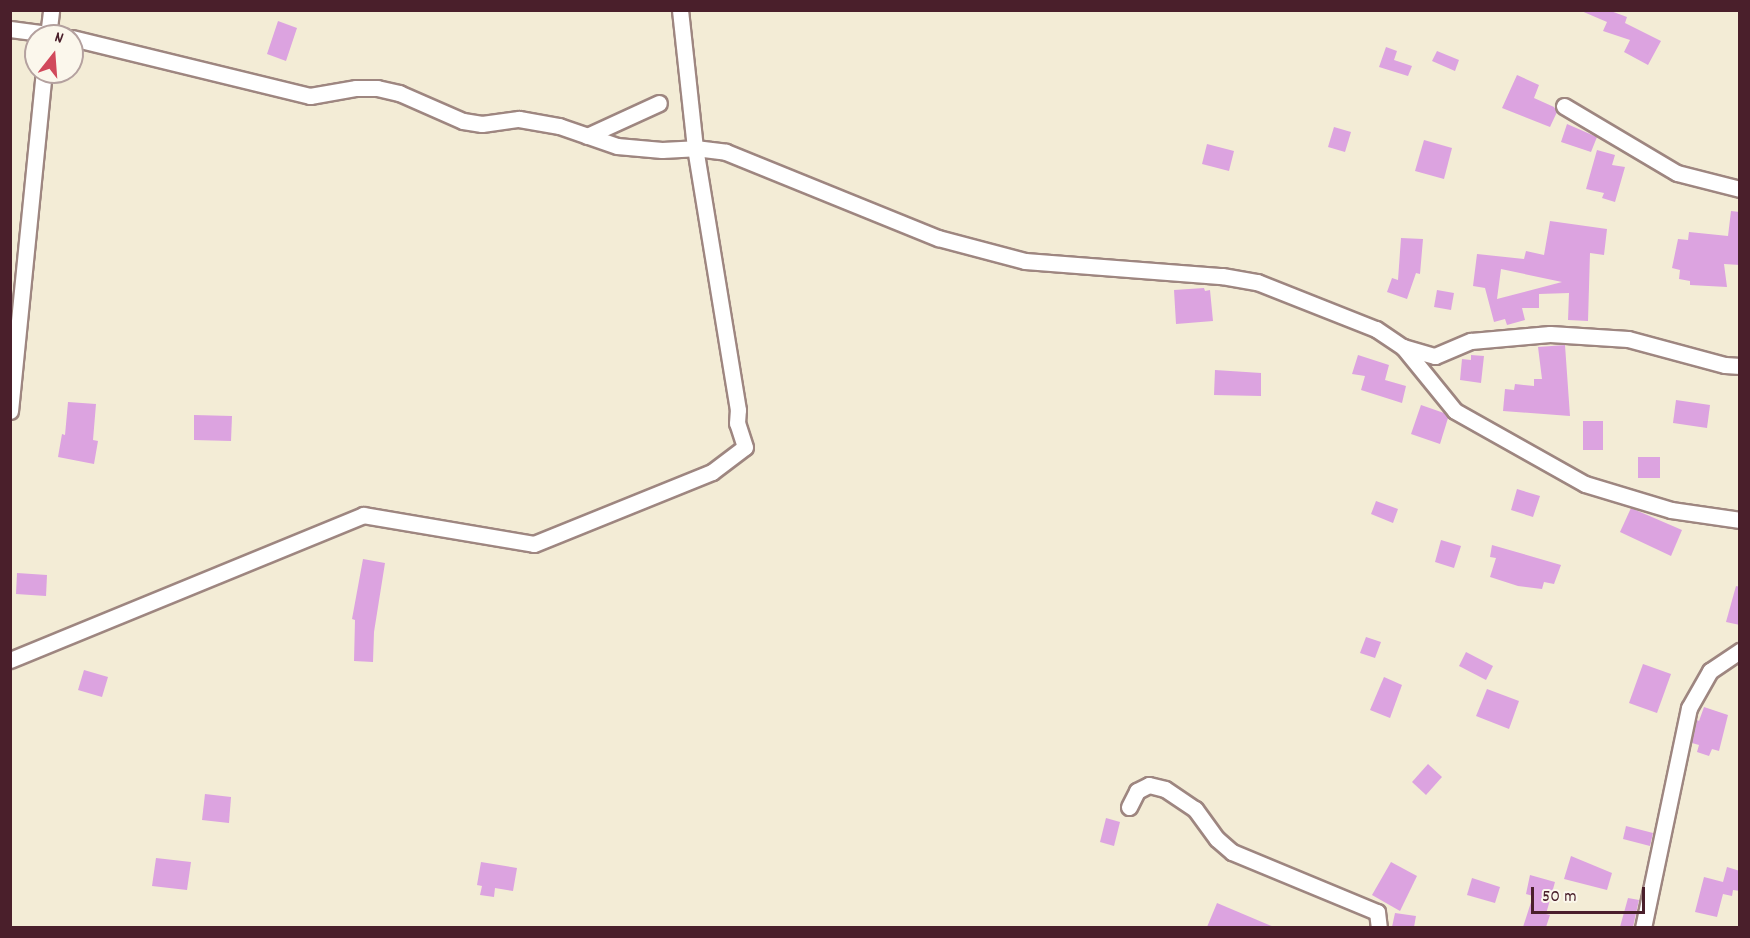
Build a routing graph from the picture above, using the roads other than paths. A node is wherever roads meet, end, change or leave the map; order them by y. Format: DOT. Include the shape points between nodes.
graph roads {
  1 [pos="680,10"];
  2 [pos="84,41"];
  3 [pos="43,84"];
  4 [pos="659,103"];
  5 [pos="1564,106"];
  6 [pos="587,136"];
  7 [pos="695,148"];
  8 [pos="1740,189"];
  9 [pos="1403,347"];
  10 [pos="1740,366"];
  11 [pos="10,411"];
  12 [pos="1740,520"];
  13 [pos="1740,651"];
  14 [pos="10,660"];
  15 [pos="1129,807"];
  16 [pos="1379,927"];
  17 [pos="1643,927"];
  1 -- 7 [label="street"];
  2 -- 6 [label="street" via="310,96 377,88 399,93 463,121 482,124 519,120 559,126"];
  3 -- 11 [label="street"];
  4 -- 6 [label="street"];
  5 -- 8 [label="street" via="1677,173"];
  6 -- 7 [label="street" via="617,147"];
  7 -- 9 [label="street" via="726,152 938,238 1025,261 1257,282 1376,329"];
  7 -- 14 [label="street" via="737,423 745,447 712,472 534,544 363,515"];
  9 -- 10 [label="street" via="1435,356 1471,340 1550,334 1628,339"];
  9 -- 12 [label="street" via="1455,411 1585,484 1671,510"];
  13 -- 17 [label="street" via="1710,671 1689,708"];
  15 -- 16 [label="street" via="1137,791 1149,786 1165,789 1195,809 1232,852 1377,912"];
}
